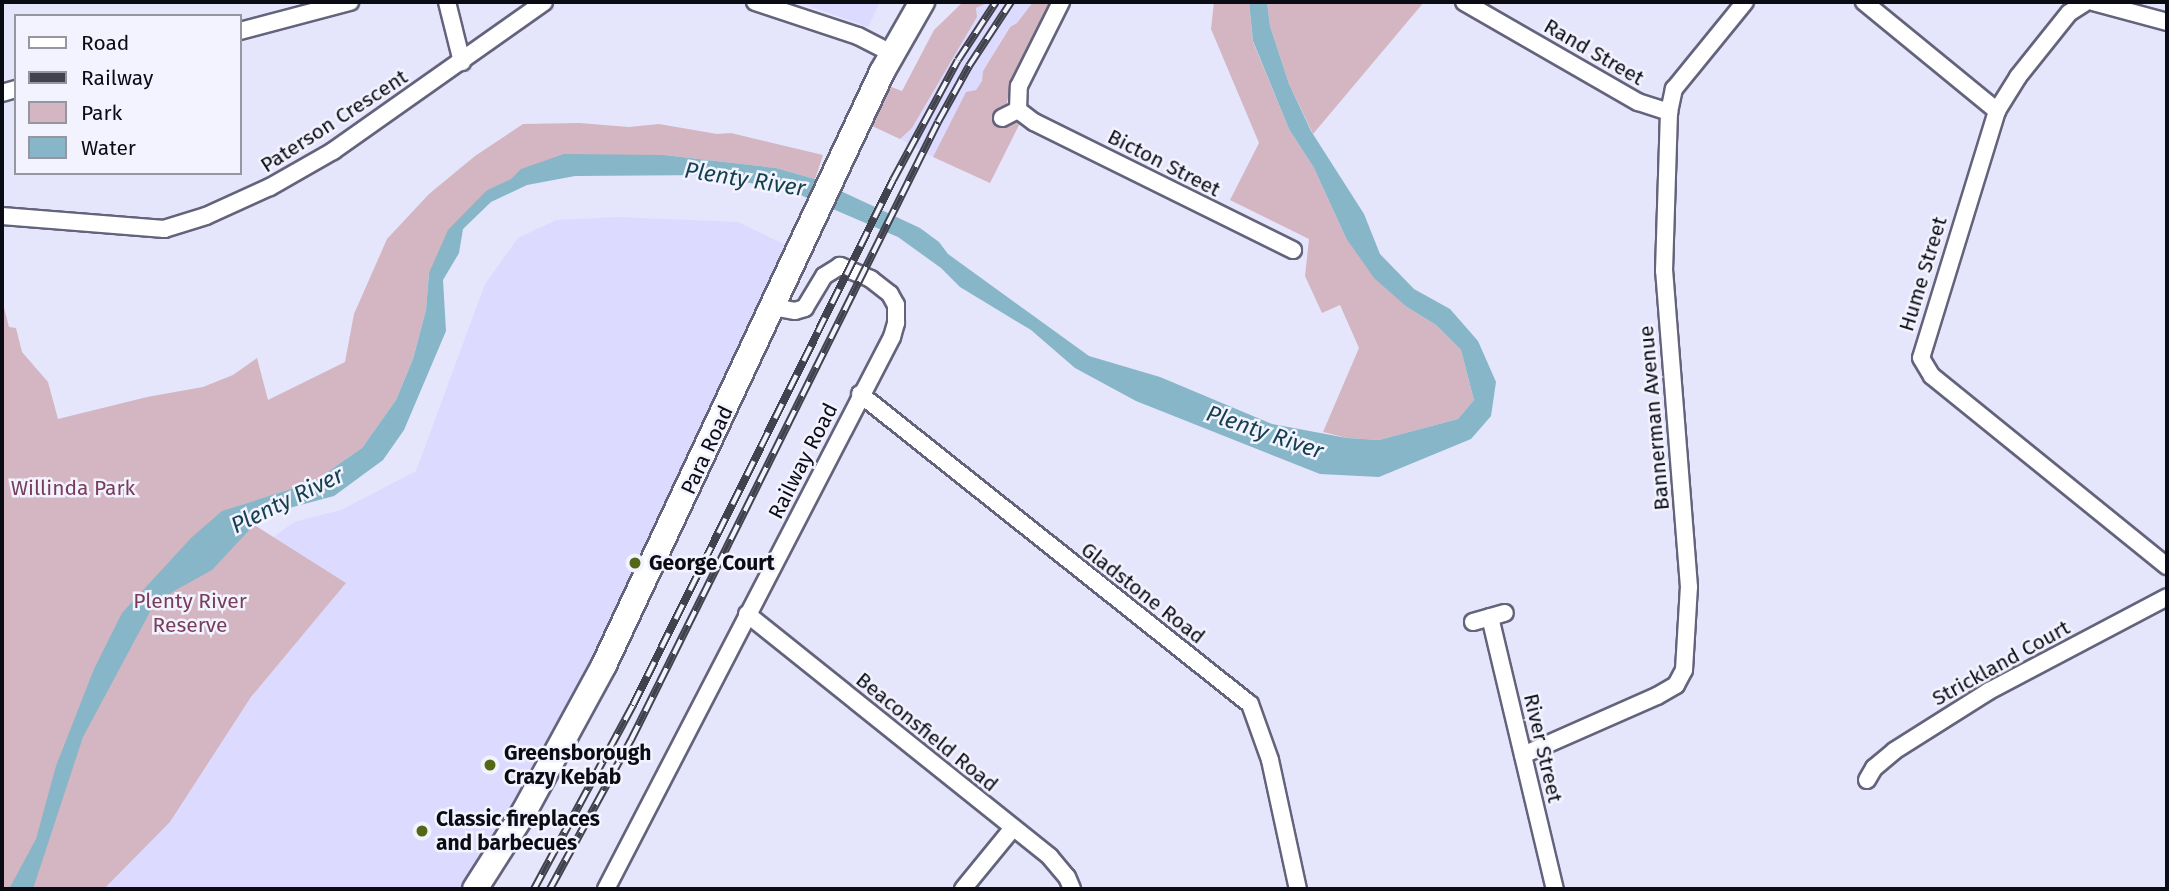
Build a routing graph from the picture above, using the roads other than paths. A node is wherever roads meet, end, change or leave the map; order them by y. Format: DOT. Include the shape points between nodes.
graph roads {
  1 [pos="350,2"];
  2 [pos="447,2"];
  3 [pos="544,2"];
  4 [pos="755,2"];
  5 [pos="922,2"];
  6 [pos="1061,2"];
  7 [pos="1464,2"];
  8 [pos="1745,2"];
  9 [pos="1864,2"];
  10 [pos="2086,2"];
  11 [pos="2093,2"];
  12 [pos="2167,22"];
  13 [pos="242,30"];
  14 [pos="891,53"];
  15 [pos="462,62"];
  16 [pos="1018,110"];
  17 [pos="1997,111"];
  18 [pos="1669,112"];
  19 [pos="1002,118"];
  20 [pos="2,216"];
  21 [pos="1293,250"];
  22 [pos="773,307"];
  23 [pos="860,394"];
  24 [pos="2167,566"];
  25 [pos="2167,597"];
  26 [pos="747,614"];
  27 [pos="1473,622"];
  28 [pos="1522,755"];
  29 [pos="1867,780"];
  30 [pos="1013,828"];
  31 [pos="475,889"];
  32 [pos="606,889"];
  33 [pos="963,889"];
  34 [pos="1072,889"];
  35 [pos="1298,889"];
  36 [pos="1555,889"];
  1 -- 13 [label="street"];
  2 -- 15 [label="street"];
  3 -- 15 [label="street, Paterson Crescent"];
  4 -- 14 [label="street" via="858,36"];
  5 -- 14 [label="main road, Para Road"];
  6 -- 16 [label="street" via="1019,86"];
  7 -- 18 [label="street, Rand Street" via="1638,103"];
  8 -- 18 [label="street, Bannerman Avenue" via="1674,89"];
  9 -- 17 [label="street"];
  10 -- 17 [label="street, Hume Street" via="2069,13"];
  11 -- 12 [label="street"];
  14 -- 22 [label="main road, Para Road"];
  15 -- 20 [label="street, Paterson Crescent" via="299,172 178,226 138,228"];
  16 -- 19 [label="street"];
  16 -- 21 [label="street, Bicton Street"];
  17 -- 24 [label="street, Hume Street" via="1924,342 1923,363 1932,376"];
  18 -- 28 [label="street, Bannerman Avenue" via="1664,271 1689,587 1684,670 1676,685 1664,692"];
  22 -- 23 [label="street, Railway Road" via="805,308 824,276 840,266 871,279 890,294 896,305 894,330"];
  22 -- 31 [label="main road, Para Road" via="590,692"];
  23 -- 26 [label="street, Railway Road"];
  23 -- 35 [label="street, Gladstone Road" via="1250,704 1270,760"];
  25 -- 29 [label="street, Strickland Court" via="1989,691 1894,751"];
  26 -- 30 [label="street, Beaconsfield Road"];
  26 -- 32 [label="street, Railway Road"];
  27 -- 28 [label="street, River Street" via="1497,615"];
  28 -- 36 [label="street, River Street"];
  30 -- 33 [label="street"];
  30 -- 34 [label="street, Beaconsfield Road" via="1055,862"];
}
